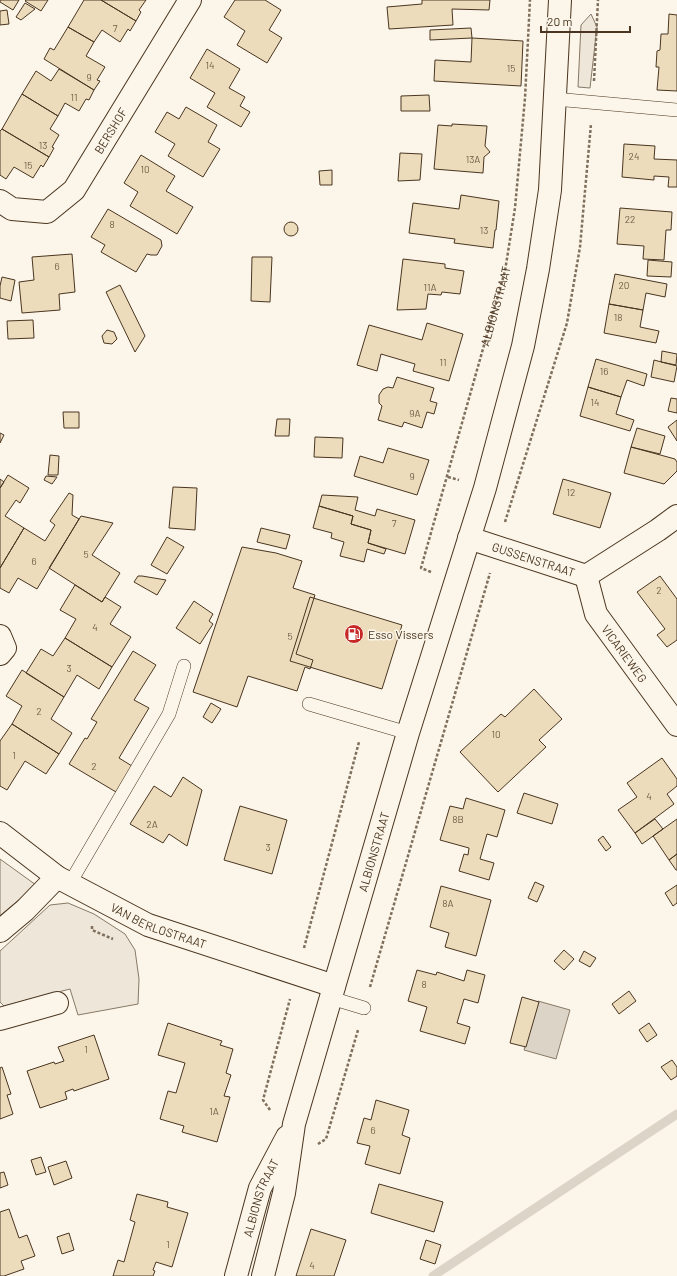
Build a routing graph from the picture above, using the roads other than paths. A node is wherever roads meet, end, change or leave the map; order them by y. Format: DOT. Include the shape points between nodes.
graph roads {
  1 [pos="190,0"];
  2 [pos="560,0"];
  3 [pos="555,99"];
  4 [pos="677,110"];
  5 [pos="0,202"];
  6 [pos="677,516"];
  7 [pos="469,538"];
  8 [pos="586,576"];
  9 [pos="0,636"];
  10 [pos="0,654"];
  11 [pos="184,666"];
  12 [pos="309,704"];
  13 [pos="677,725"];
  14 [pos="408,733"];
  15 [pos="0,832"];
  16 [pos="64,880"];
  17 [pos="0,931"];
  18 [pos="333,992"];
  19 [pos="57,1003"];
  20 [pos="364,1008"];
  21 [pos="0,1019"];
  22 [pos="294,1124"];
  23 [pos="236,1276"];
  24 [pos="263,1276"];
  1 -- 5 [label="street, BERSHOF" via="74,190 47,212 12,209"];
  2 -- 3 [label="street, ALBIONSTRAAT"];
  3 -- 4 [label="lane"];
  3 -- 7 [label="street, ALBIONSTRAAT" via="550,190 536,284 523,346"];
  6 -- 8 [label="street, GUSSENSTRAAT"];
  7 -- 8 [label="street, GUSSENSTRAAT"];
  7 -- 14 [label="street, ALBIONSTRAAT"];
  8 -- 13 [label="street, VICARIEWEG" via="596,614"];
  9 -- 10 [label="street" via="5,648"];
  11 -- 16 [label="lane" via="169,714"];
  12 -- 14 [label="lane"];
  14 -- 18 [label="street, ALBIONSTRAAT"];
  15 -- 16 [label="street, VAN BERLOSTRAAT"];
  16 -- 17 [label="street"];
  16 -- 18 [label="street, VAN BERLOSTRAAT" via="148,925 296,974"];
  18 -- 20 [label="lane"];
  18 -- 22 [label="street, ALBIONSTRAAT"];
  19 -- 21 [label="street"];
  22 -- 23 [label="street, ALBIONSTRAAT" via="260,1188"];
  22 -- 24 [label="street, ALBIONSTRAAT" via="284,1194"];
}
